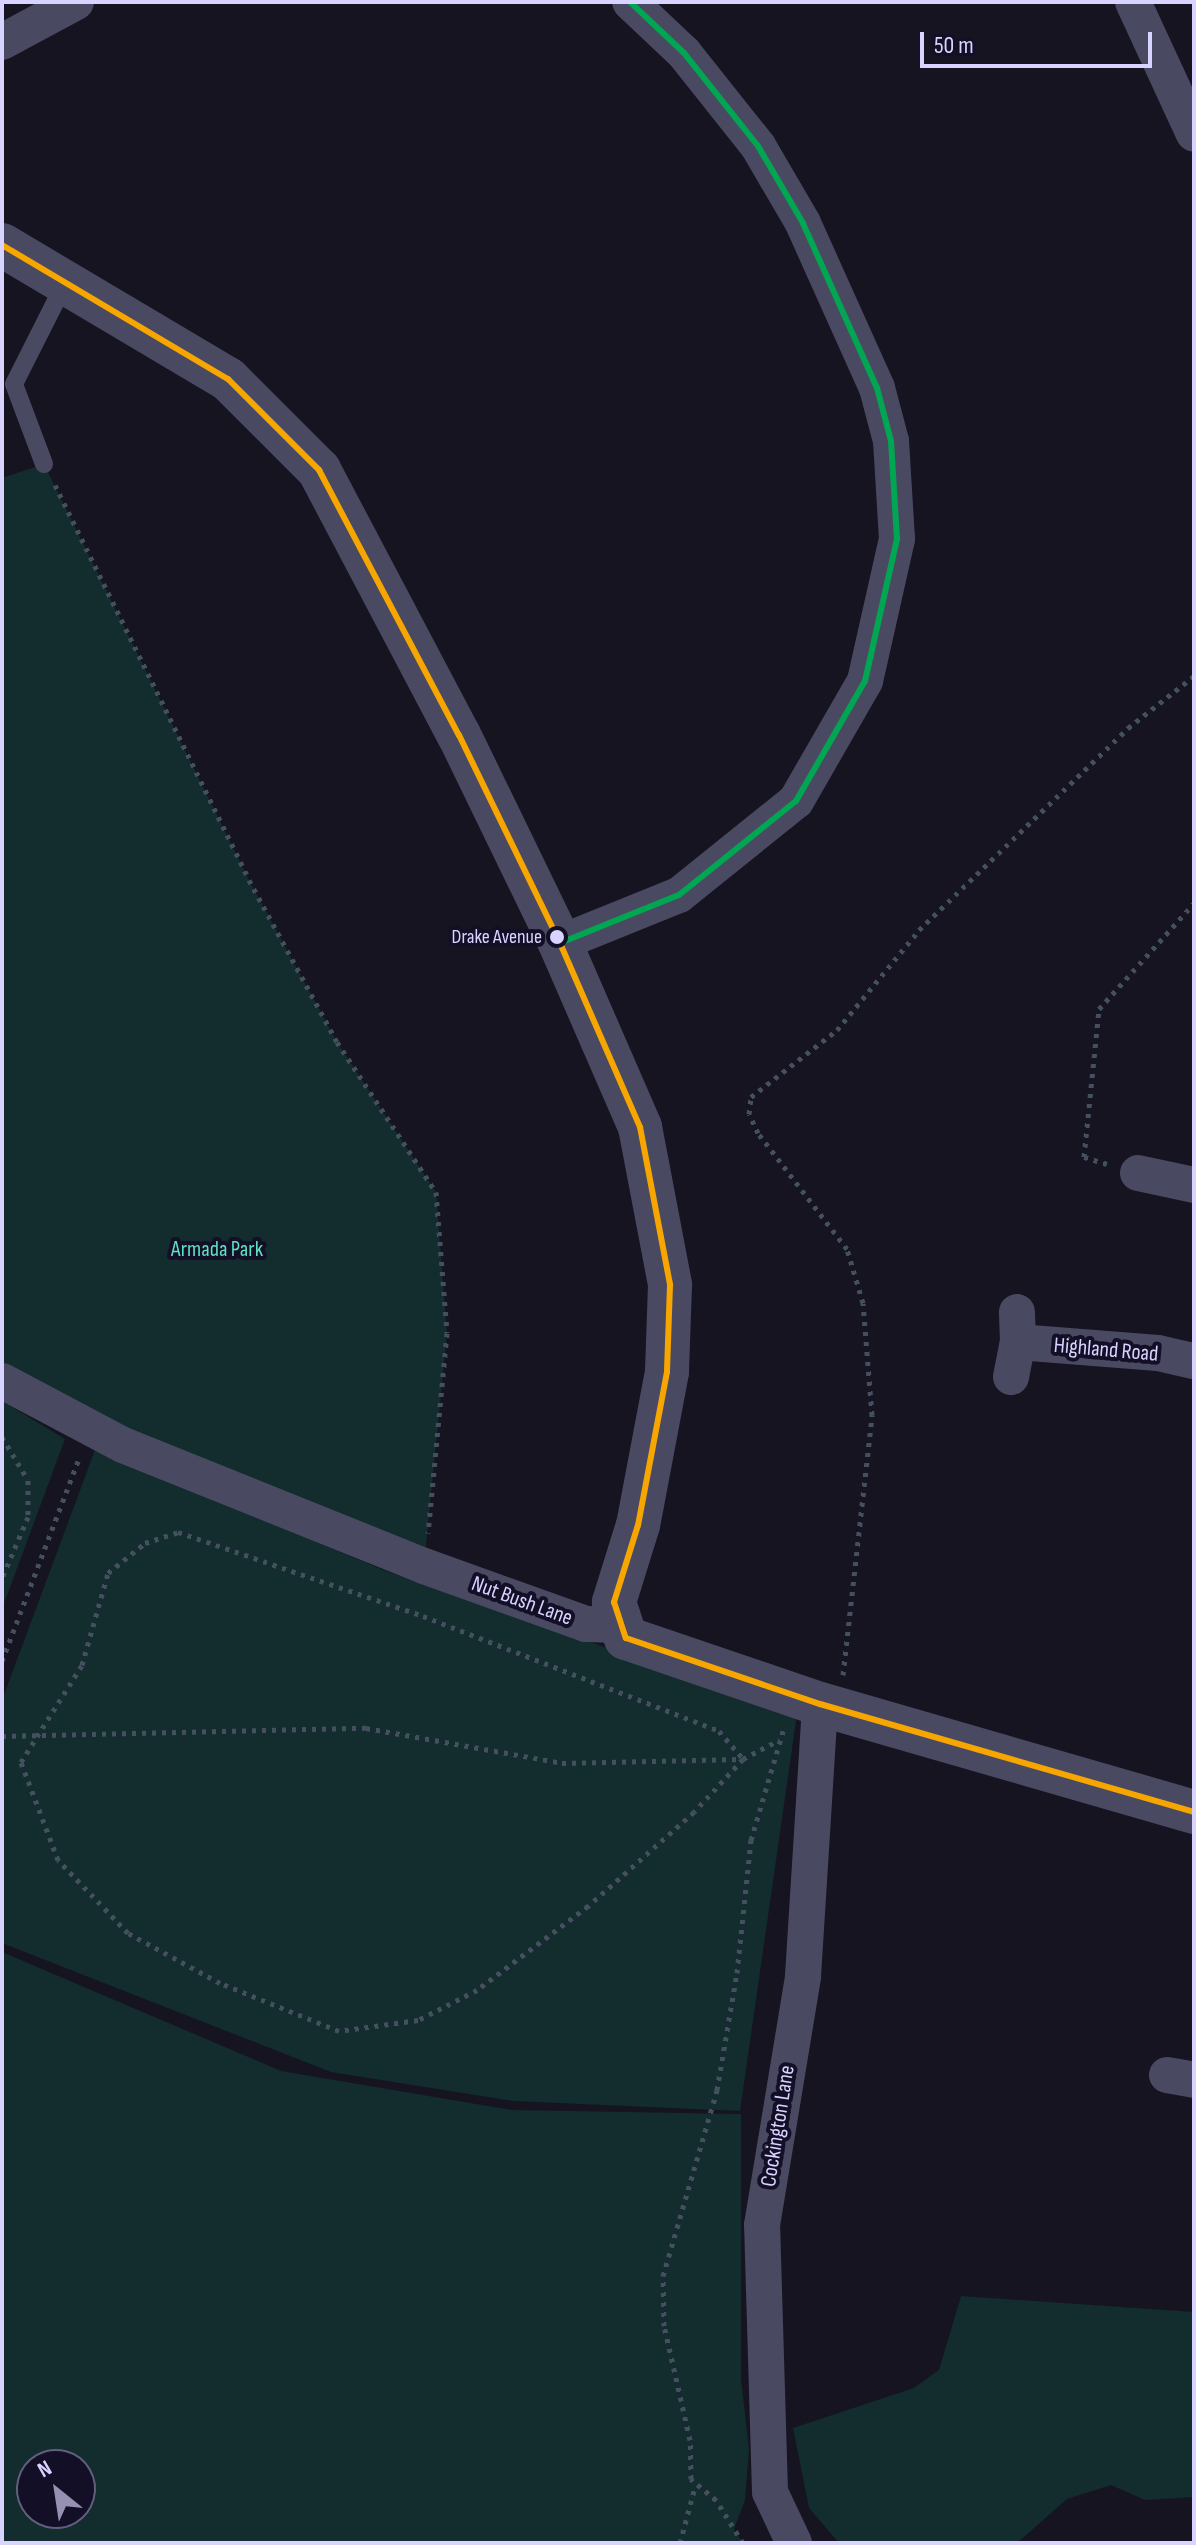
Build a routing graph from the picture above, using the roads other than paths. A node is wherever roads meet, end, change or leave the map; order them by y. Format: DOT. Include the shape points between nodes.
graph roads {
  1 [pos="76,2"];
  2 [pos="630,2"];
  3 [pos="1133,2"];
  4 [pos="2,42"];
  5 [pos="1194,134"];
  6 [pos="2,245"];
  7 [pos="65,283"];
  8 [pos="44,464"];
  9 [pos="560,943"];
  10 [pos="1138,1173"];
  11 [pos="1194,1185"];
  12 [pos="1194,1361"];
  13 [pos="1011,1377"];
  14 [pos="2,1381"];
  15 [pos="617,1625"];
  16 [pos="826,1710"];
  17 [pos="1194,1812"];
  18 [pos="794,2543"];
  1 -- 4 [label="street"];
  2 -- 9 [label="street" via="684,53 758,146 803,223 877,388 891,441 897,539 865,681 796,801 679,895"];
  3 -- 5 [label="street"];
  6 -- 7 [label="street"];
  7 -- 8 [label="lane" via="14,384"];
  7 -- 9 [label="street" via="228,379 319,470 459,735"];
  9 -- 15 [label="street" via="640,1127 670,1285 667,1372 638,1525 614,1602"];
  10 -- 11 [label="street"];
  12 -- 13 [label="street, Highland Road" via="1018,1327"];
  14 -- 15 [label="street, Nut Bush Lane" via="90,1429 424,1566 586,1624"];
  15 -- 16 [label="street, Nut Bush Lane" via="626,1638"];
  16 -- 17 [label="street, Nut Bush Lane"];
  16 -- 18 [label="street, Cockington Lane" via="803,1976 762,2225 770,2492"];
}
